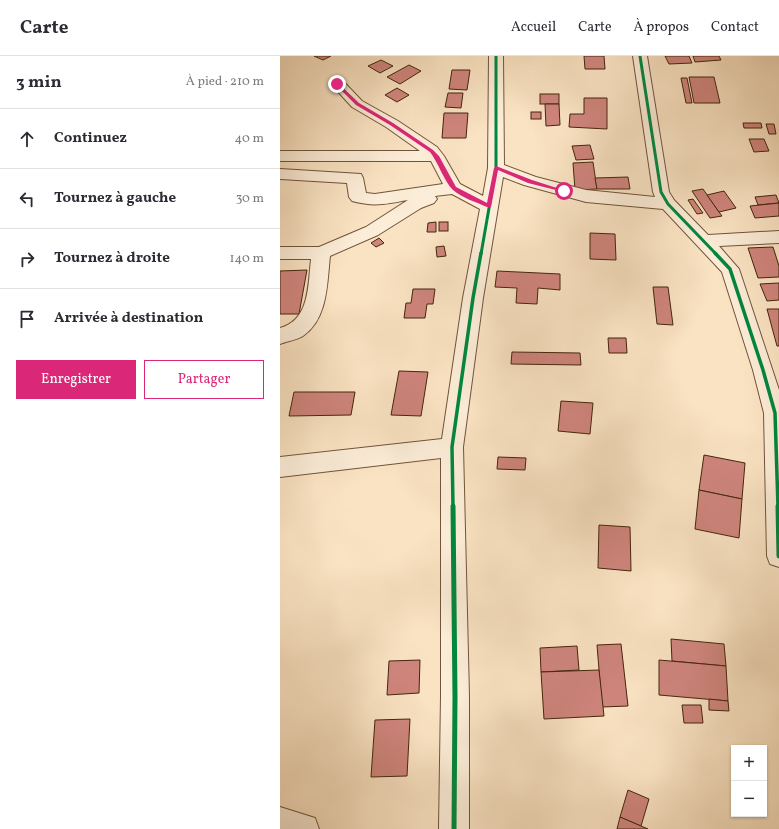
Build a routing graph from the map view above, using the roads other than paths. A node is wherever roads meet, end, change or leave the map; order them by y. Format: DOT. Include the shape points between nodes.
graph roads {
  1 [pos="496,56"];
  2 [pos="640,56"];
  3 [pos="337,84"];
  4 [pos="280,156"];
  5 [pos="436,156"];
  6 [pos="496,168"];
  7 [pos="280,174"];
  8 [pos="454,188"];
  9 [pos="668,204"];
  10 [pos="489,206"];
  11 [pos="779,237"];
  12 [pos="705,241"];
  13 [pos="280,253"];
  14 [pos="322,253"];
  15 [pos="280,336"];
  16 [pos="777,414"];
  17 [pos="452,447"];
  18 [pos="280,467"];
  19 [pos="779,556"];
  20 [pos="280,822"];
  21 [pos="304,829"];
  22 [pos="454,829"];
  1 -- 6 [label="street"];
  2 -- 9 [label="street" via="657,173 661,192"];
  3 -- 5 [label="street" via="357,104 392,124"];
  4 -- 5 [label="street"];
  5 -- 8 [label="street"];
  6 -- 9 [label="street" via="530,181 586,196"];
  6 -- 10 [label="street"];
  7 -- 8 [label="street" via="355,178 358,197 375,200"];
  8 -- 10 [label="street"];
  8 -- 14 [label="street" via="415,204 372,231"];
  9 -- 12 [label="street"];
  10 -- 17 [label="street"];
  11 -- 12 [label="street"];
  12 -- 16 [label="street" via="730,269"];
  13 -- 14 [label="street"];
  14 -- 15 [label="street" via="314,310 296,331"];
  16 -- 19 [label="street"];
  17 -- 18 [label="street"];
  17 -- 22 [label="street"];
  20 -- 21 [label="street"];
}
